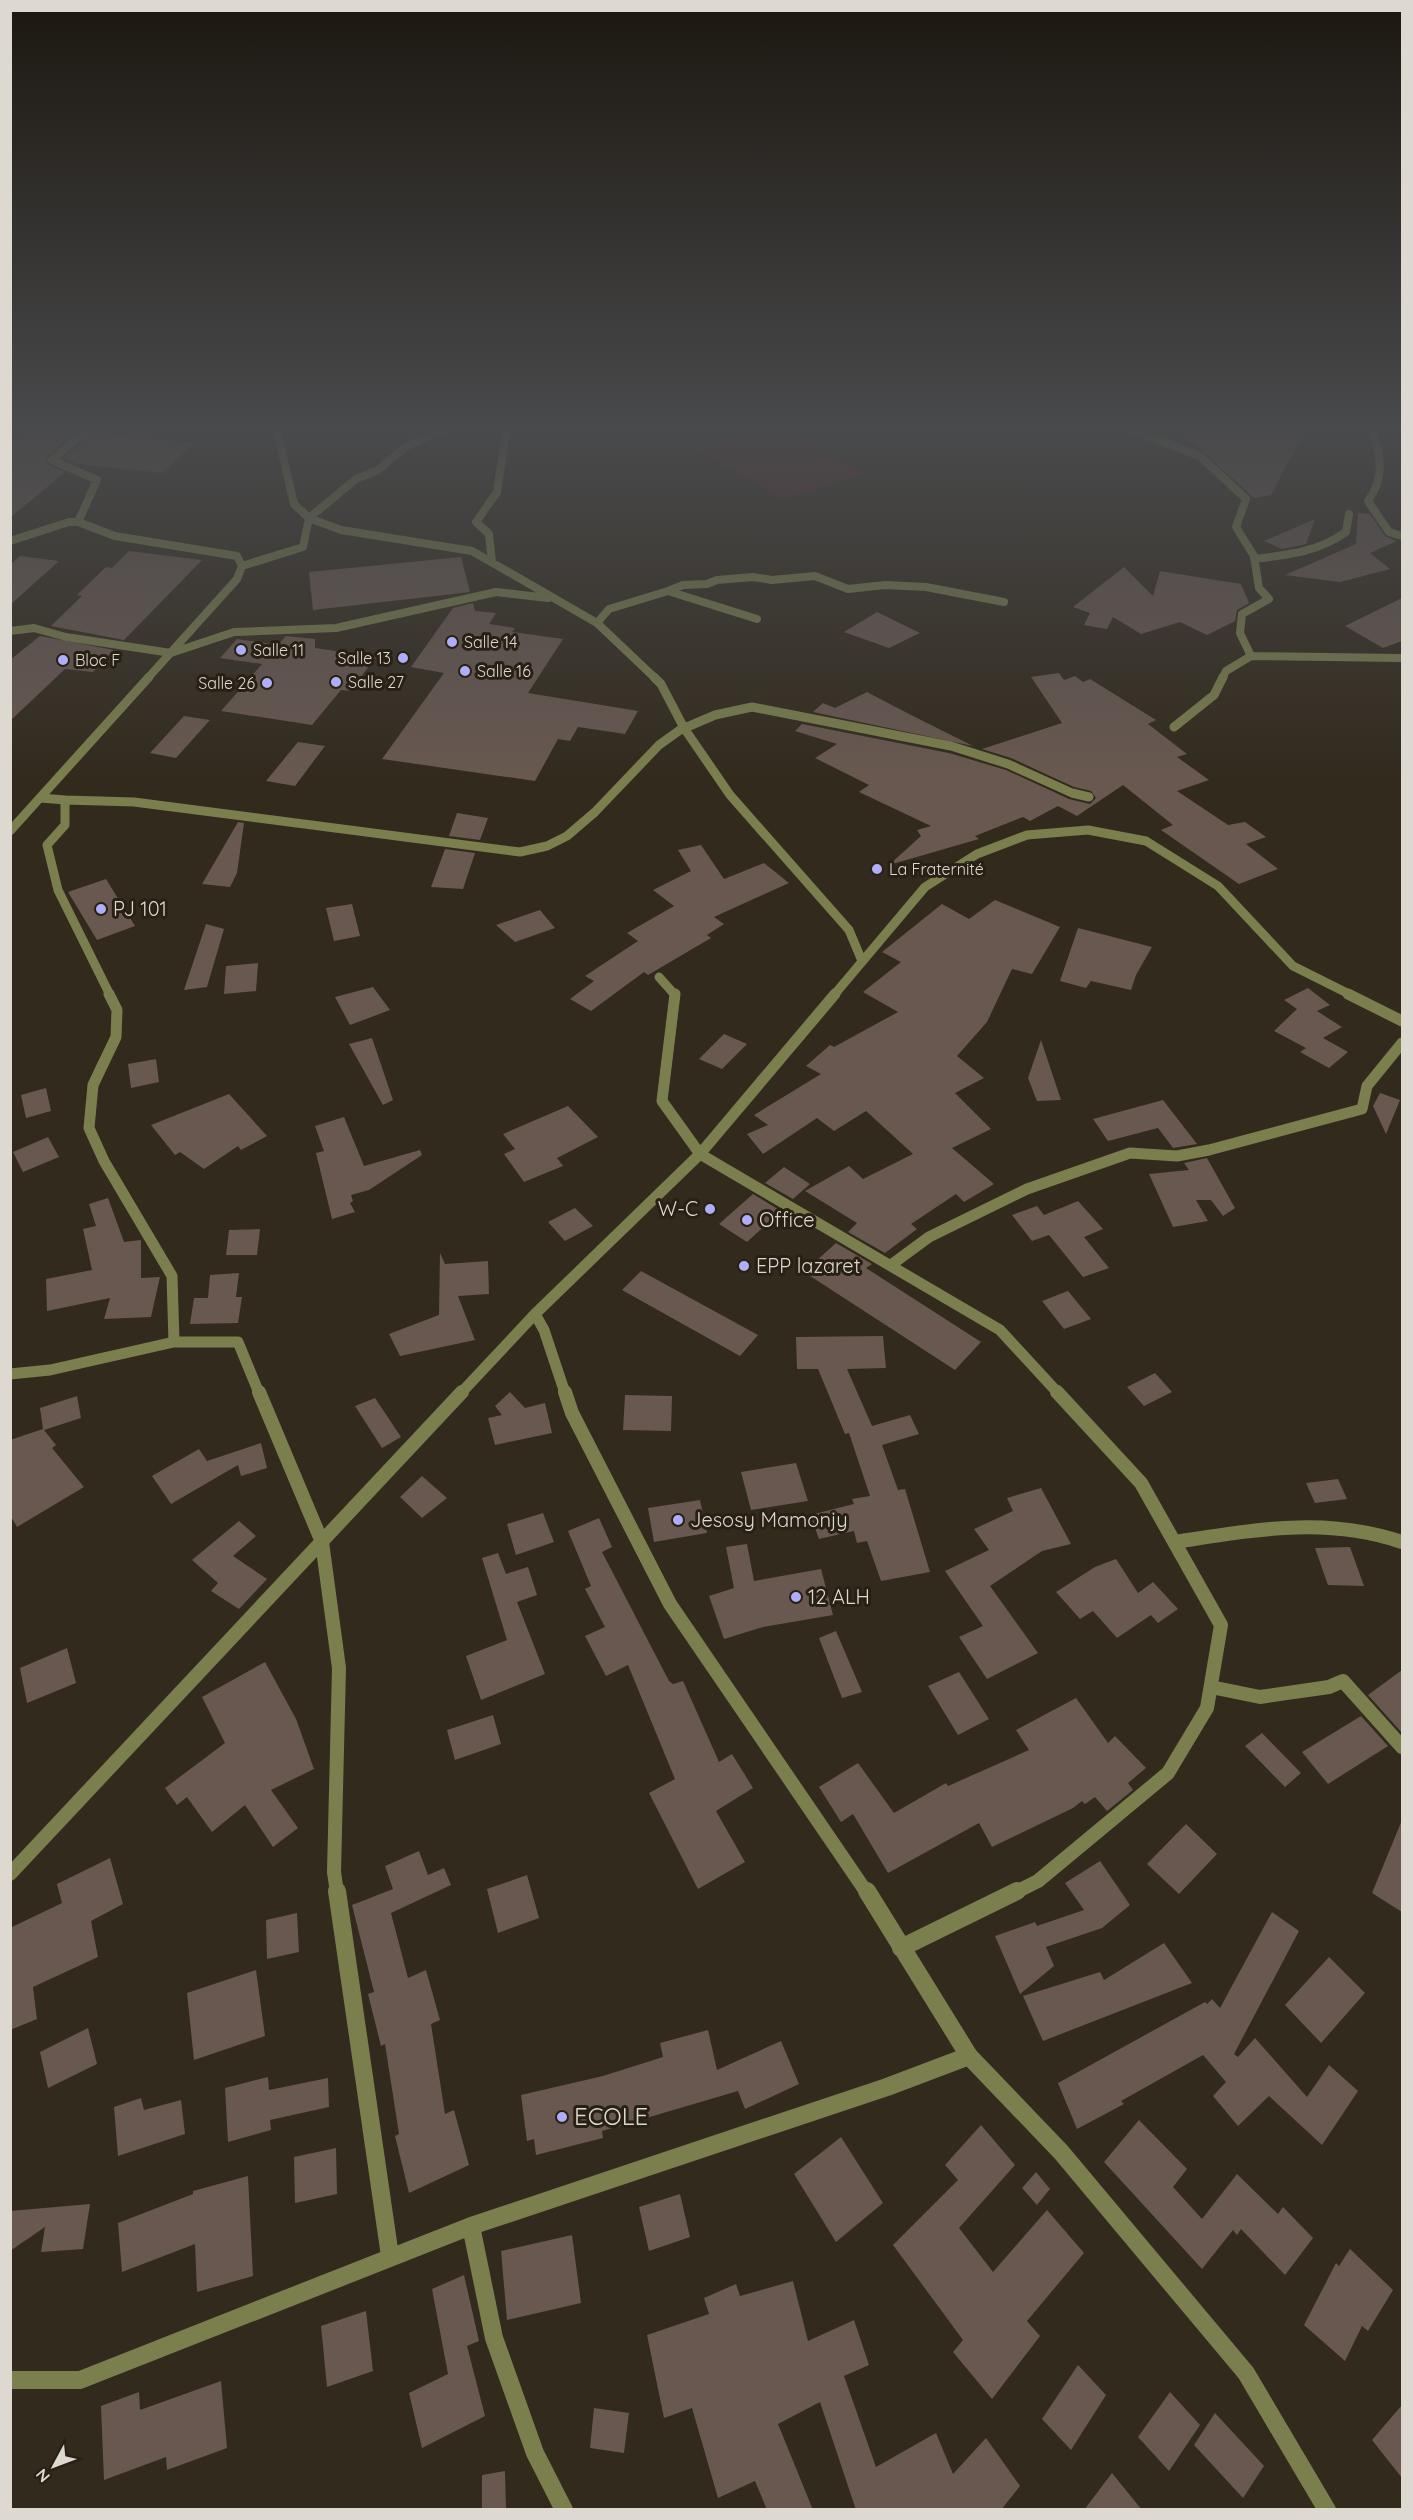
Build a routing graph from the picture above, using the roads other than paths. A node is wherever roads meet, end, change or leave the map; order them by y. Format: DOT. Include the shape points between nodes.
graph roads {
  1 [pos="178,544"];
  2 [pos="304,544"];
  3 [pos="426,544"];
  4 [pos="490,544"];
  5 [pos="1245,544"];
  6 [pos="1332,544"];
  7 [pos="1254,559"];
  8 [pos="492,562"];
  9 [pos="242,566"];
  10 [pos="668,591"];
  11 [pos="555,599"];
  12 [pos="1004,602"];
  13 [pos="757,619"];
  14 [pos="597,623"];
  15 [pos="10,631"];
  16 [pos="171,653"];
  17 [pos="1251,656"];
  18 [pos="1402,658"];
  19 [pos="1174,727"];
  20 [pos="684,728"];
  21 [pos="1089,797"];
  22 [pos="41,798"];
  23 [pos="65,800"];
  24 [pos="10,831"];
  25 [pos="862,961"];
  26 [pos="659,977"];
  27 [pos="1402,1021"];
  28 [pos="1402,1042"];
  29 [pos="700,1155"];
  30 [pos="891,1265"];
  31 [pos="535,1314"];
  32 [pos="174,1342"];
  33 [pos="10,1374"];
  34 [pos="322,1542"];
  35 [pos="1175,1542"];
  36 [pos="1402,1542"];
  37 [pos="1210,1687"];
  38 [pos="1402,1747"];
  39 [pos="10,1874"];
  40 [pos="901,1948"];
  41 [pos="969,2056"];
  42 [pos="471,2226"];
  43 [pos="390,2256"];
  44 [pos="10,2380"];
  45 [pos="564,2510"];
  46 [pos="1327,2510"];
  1 -- 9 [label="street" via="237,556"];
  2 -- 9 [label="street"];
  3 -- 8 [label="street" via="472,551"];
  4 -- 8 [label="street"];
  5 -- 7 [label="street"];
  6 -- 7 [label="street" via="1297,554"];
  7 -- 17 [label="street" via="1259,588 1269,599 1242,614 1240,633"];
  8 -- 11 [label="street"];
  9 -- 16 [label="street" via="237,579"];
  10 -- 12 [label="street" via="717,580 815,576 848,589 885,585 926,587"];
  10 -- 13 [label="street"];
  10 -- 14 [label="street" via="609,609"];
  11 -- 14 [label="street"];
  11 -- 16 [label="street" via="496,592 336,628 234,632"];
  14 -- 20 [label="street" via="661,684"];
  15 -- 16 [label="street" via="34,627 66,637"];
  16 -- 22 [label="street"];
  17 -- 18 [label="street"];
  17 -- 19 [label="street" via="1226,670 1214,695"];
  20 -- 21 [label="street" via="752,707 951,746"];
  20 -- 23 [label="street" via="660,744 566,836 549,846 520,852 134,802"];
  20 -- 25 [label="street" via="730,795 849,930"];
  22 -- 23 [label="street"];
  22 -- 24 [label="street"];
  23 -- 32 [label="street" via="65,825 47,845 58,890 117,1010 116,1036 93,1085 89,1128 104,1161 172,1276"];
  25 -- 27 [label="street" via="925,886 977,854 1028,835 1088,830 1146,841 1218,886 1293,966"];
  25 -- 29 [label="street"];
  26 -- 29 [label="street" via="675,993 662,1101"];
  28 -- 30 [label="street" via="1367,1086 1362,1109 1209,1150 1177,1156 1130,1153 1027,1189 928,1237"];
  29 -- 30 [label="street"];
  29 -- 31 [label="street"];
  30 -- 35 [label="street" via="1000,1330 1141,1483"];
  31 -- 34 [label="street"];
  31 -- 40 [label="street" via="572,1413 670,1605 852,1868"];
  32 -- 33 [label="street" via="50,1370"];
  32 -- 34 [label="street" via="238,1342"];
  34 -- 39 [label="street"];
  34 -- 43 [label="street" via="339,1668 334,1872"];
  35 -- 36 [label="street" via="1314,1523 1375,1530"];
  35 -- 37 [label="street" via="1221,1625"];
  37 -- 38 [label="street" via="1260,1697 1329,1687 1343,1681"];
  37 -- 40 [label="street" via="1207,1708 1168,1773 1038,1881"];
  40 -- 41 [label="street"];
  41 -- 42 [label="street"];
  41 -- 46 [label="street" via="1061,2152 1246,2373"];
  42 -- 43 [label="street"];
  42 -- 45 [label="street" via="494,2338 535,2453"];
  43 -- 44 [label="street" via="80,2380"];
}
